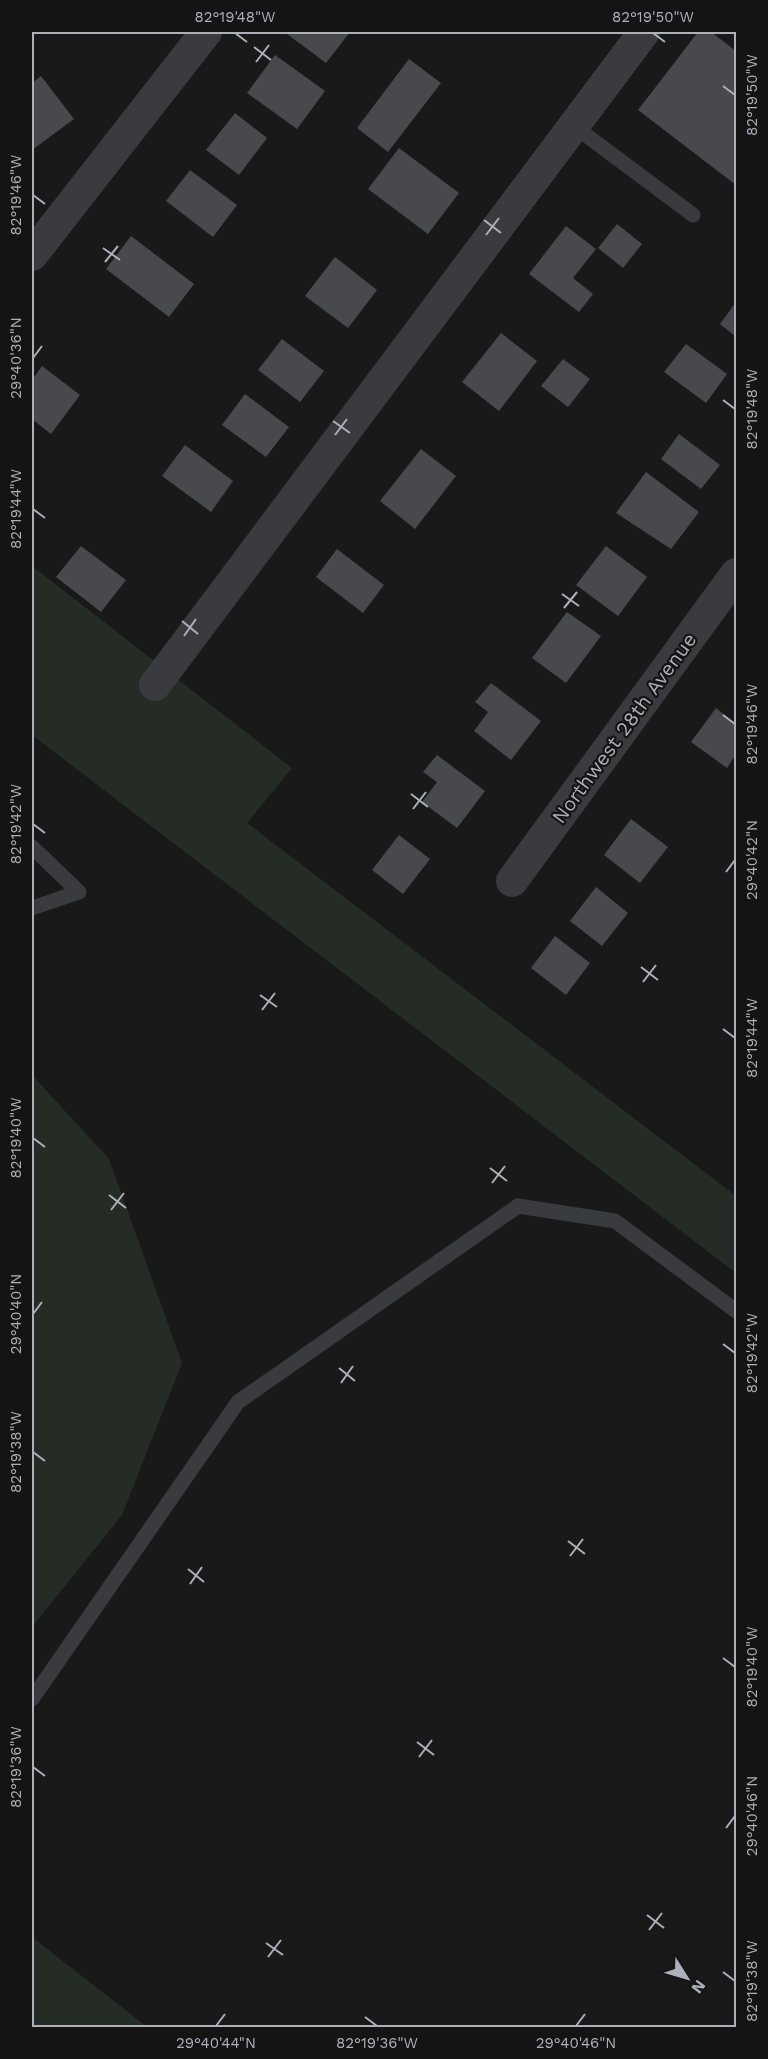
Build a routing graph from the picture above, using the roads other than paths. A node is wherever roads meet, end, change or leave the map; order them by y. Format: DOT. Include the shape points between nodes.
graph roads {
  1 [pos="206,32"];
  2 [pos="644,32"];
  3 [pos="574,126"];
  4 [pos="693,215"];
  5 [pos="32,255"];
  6 [pos="736,574"];
  7 [pos="155,685"];
  8 [pos="32,847"];
  9 [pos="512,881"];
  10 [pos="32,908"];
  11 [pos="736,1311"];
  12 [pos="32,1699"];
  1 -- 5 [label="street"];
  2 -- 3 [label="street"];
  3 -- 4 [label="lane"];
  3 -- 7 [label="street"];
  6 -- 9 [label="street, Northwest 28th Avenue"];
  8 -- 10 [label="lane" via="79,892"];
  11 -- 12 [label="lane" via="615,1221 518,1206 238,1402"];
}
